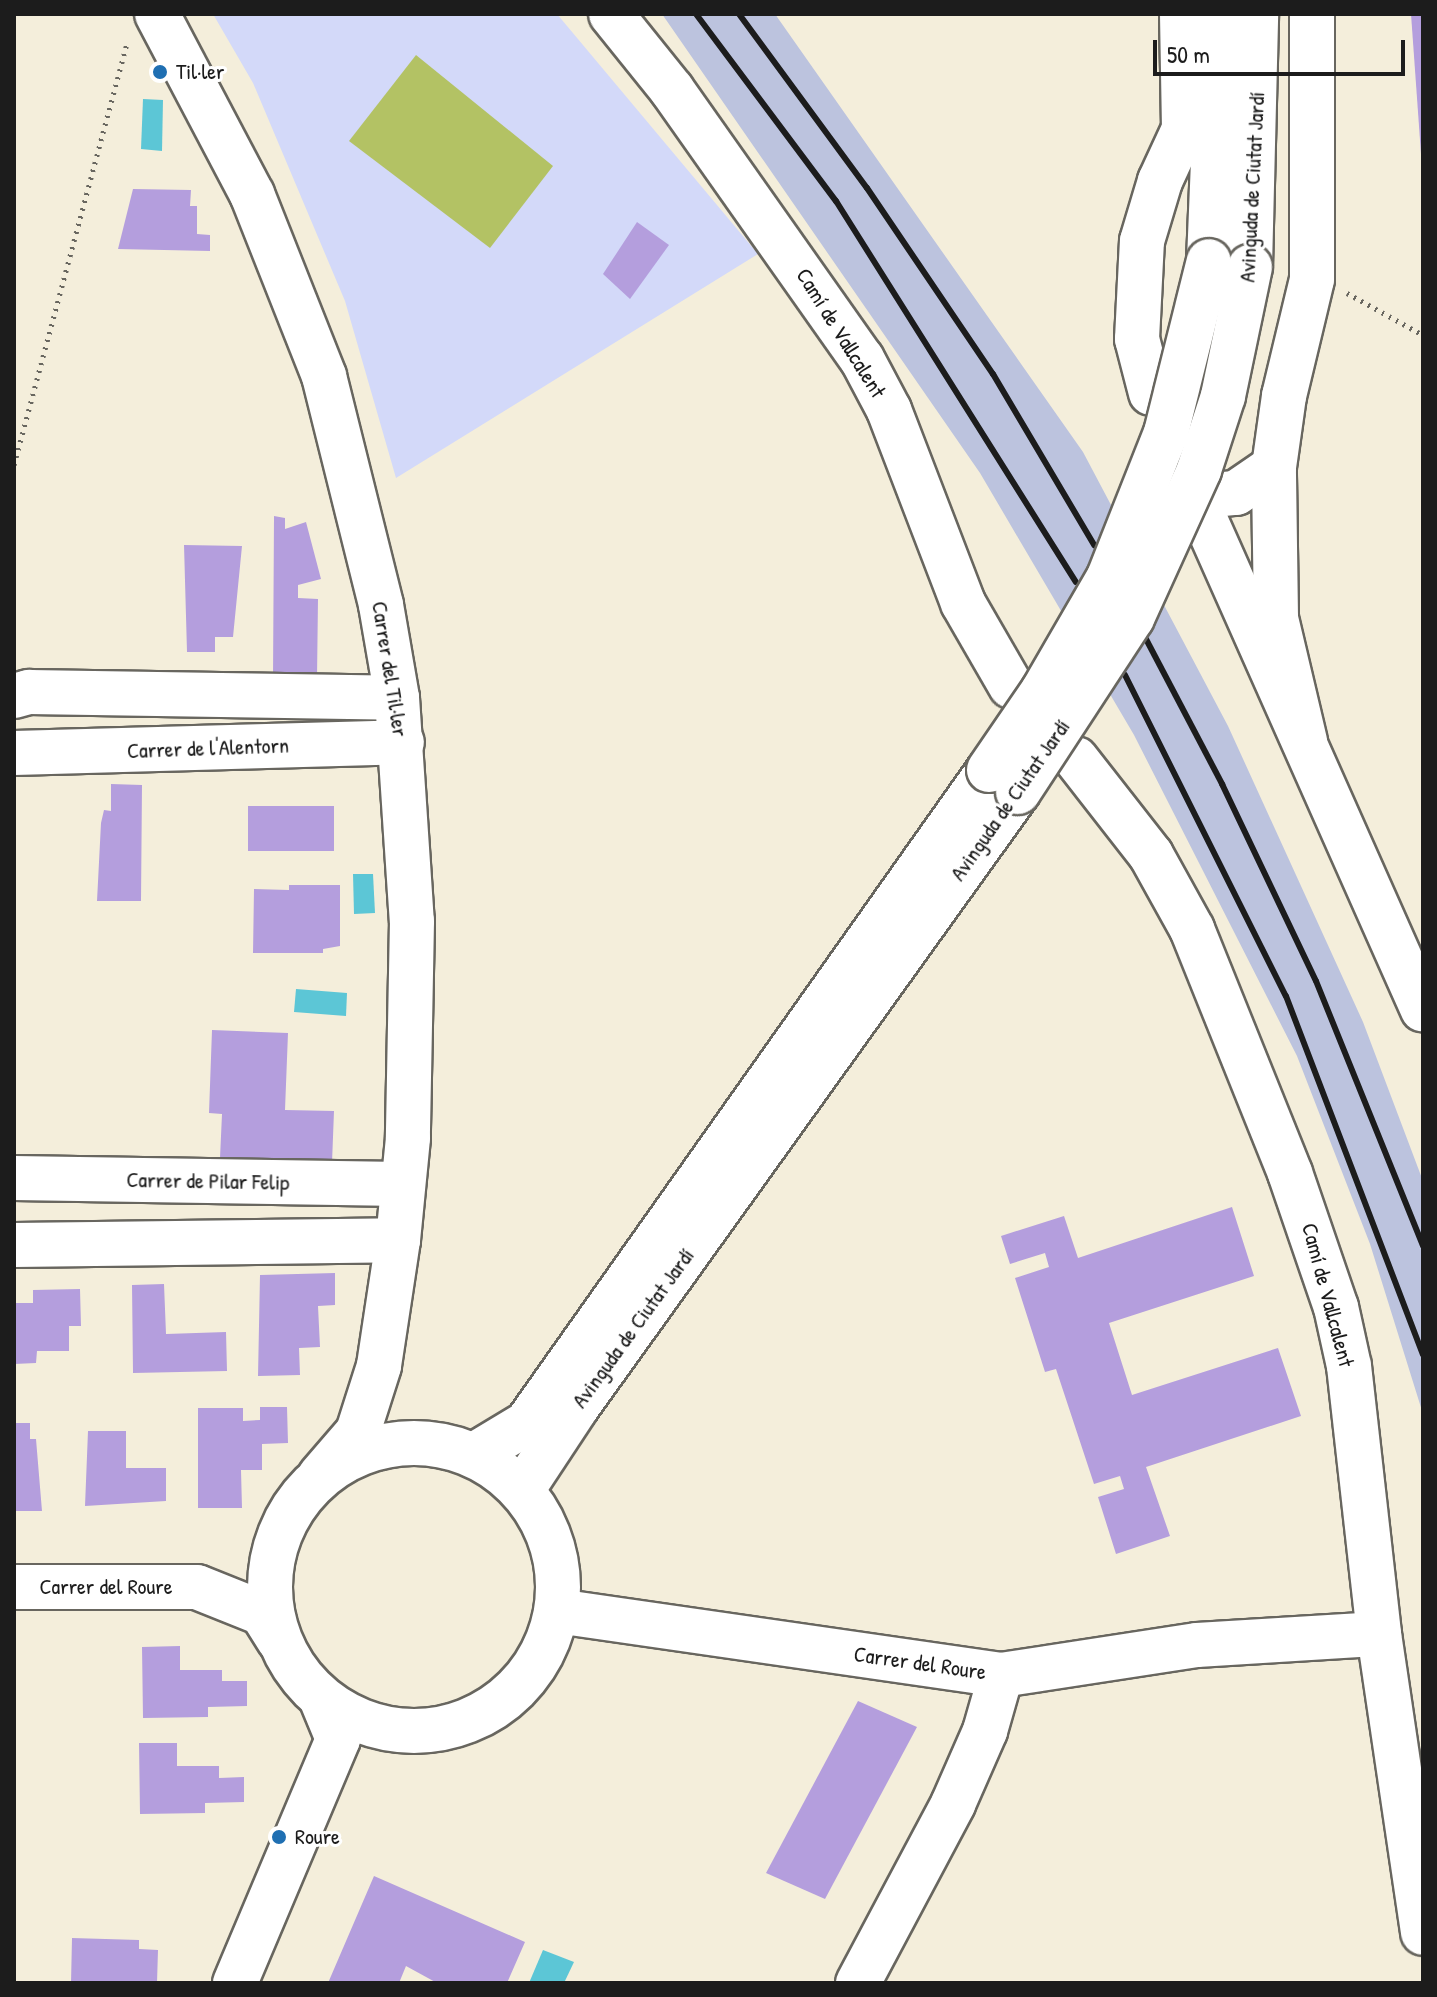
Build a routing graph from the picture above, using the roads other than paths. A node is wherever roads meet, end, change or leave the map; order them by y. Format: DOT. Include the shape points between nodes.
graph roads {
  1 [pos="611,14"];
  2 [pos="1182,14"];
  3 [pos="1219,14"];
  4 [pos="1256,14"];
  5 [pos="1312,14"];
  6 [pos="144,22"];
  7 [pos="1229,264"];
  8 [pos="1151,393"];
  9 [pos="1274,467"];
  10 [pos="1011,686"];
  11 [pos="14,696"];
  12 [pos="397,698"];
  13 [pos="1305,741"];
  14 [pos="402,742"];
  15 [pos="14,753"];
  16 [pos="1076,759"];
  17 [pos="1003,781"];
  18 [pos="1423,1010"];
  19 [pos="14,1178"];
  20 [pos="402,1184"];
  21 [pos="398,1240"];
  22 [pos="14,1245"];
  23 [pos="379,1366"];
  24 [pos="427,1443"];
  25 [pos="474,1455"];
  26 [pos="320,1476"];
  27 [pos="522,1490"];
  28 [pos="273,1553"];
  29 [pos="14,1587"];
  30 [pos="197,1587"];
  31 [pos="557,1611"];
  32 [pos="1379,1634"];
  33 [pos="279,1640"];
  34 [pos="1001,1675"];
  35 [pos="321,1698"];
  36 [pos="389,1730"];
  37 [pos="1423,1933"];
  38 [pos="235,1983"];
  39 [pos="263,1983"];
  40 [pos="858,1983"];
  1 -- 10 [label="street, Camí de Vallcalent" via="672,90 862,359 889,410 963,603"];
  2 -- 8 [label="street" via="1184,129 1160,181 1142,241 1137,339"];
  3 -- 7 [label="street, Avinguda de Ciutat Jardí"];
  4 -- 7 [label="street, Avinguda de Ciutat Jardí"];
  5 -- 9 [label="street" via="1312,279 1284,396"];
  6 -- 12 [label="street, Carrer del Til·ler" via="252,194 324,376 381,605"];
  7 -- 17 [label="street, Avinguda de Ciutat Jardí, bridge" via="1223,396 1193,483 1132,618"];
  9 -- 13 [label="street" via="1276,618"];
  9 -- 13 [label="street" via="1208,506"];
  11 -- 12 [label="street" via="29,692"];
  12 -- 14 [label="street, Carrer del Til·ler"];
  13 -- 18 [label="street"];
  14 -- 15 [label="street, Carrer de l'Alentorn"];
  14 -- 20 [label="street, Carrer del Til·ler" via="412,921"];
  16 -- 32 [label="street, Camí de Vallcalent" via="1151,855 1192,929 1311,1230 1349,1366"];
  17 -- 25 [label="street, Avinguda de Ciutat Jardí" via="527,1423"];
  17 -- 27 [label="street, Avinguda de Ciutat Jardí"];
  19 -- 20 [label="street, Carrer de Pilar Felip"];
  20 -- 21 [label="street, Carrer del Til·ler"];
  21 -- 22 [label="street"];
  21 -- 23 [label="street, Carrer del Til·ler"];
  23 -- 24 [label="street" via="396,1409"];
  23 -- 26 [label="street, Carrer del Til·ler" via="358,1432"];
  24 -- 25 [label="street"];
  24 -- 26 [label="street" via="377,1448"];
  25 -- 27 [label="street"];
  26 -- 28 [label="street, Carrer del Til·ler" via="291,1511"];
  27 -- 31 [label="street" via="546,1526 558,1568"];
  28 -- 30 [label="street, Carrer del Roure"];
  28 -- 33 [label="street, Carrer del Til·ler" via="270,1597"];
  29 -- 30 [label="street, Carrer del Roure"];
  30 -- 33 [label="street, Carrer del Roure" via="262,1613"];
  31 -- 34 [label="street, Carrer del Roure"];
  31 -- 36 [label="street" via="534,1667 516,1691 479,1718 434,1731"];
  32 -- 34 [label="street, Carrer del Roure" via="1197,1645"];
  32 -- 37 [label="street, Camí de Vallcalent"];
  33 -- 35 [label="street" via="297,1672"];
  34 -- 40 [label="street" via="985,1731 953,1804"];
  35 -- 36 [label="street" via="353,1719"];
  35 -- 38 [label="street" via="338,1739"];
  36 -- 39 [label="street" via="369,1750 347,1790"];
}
